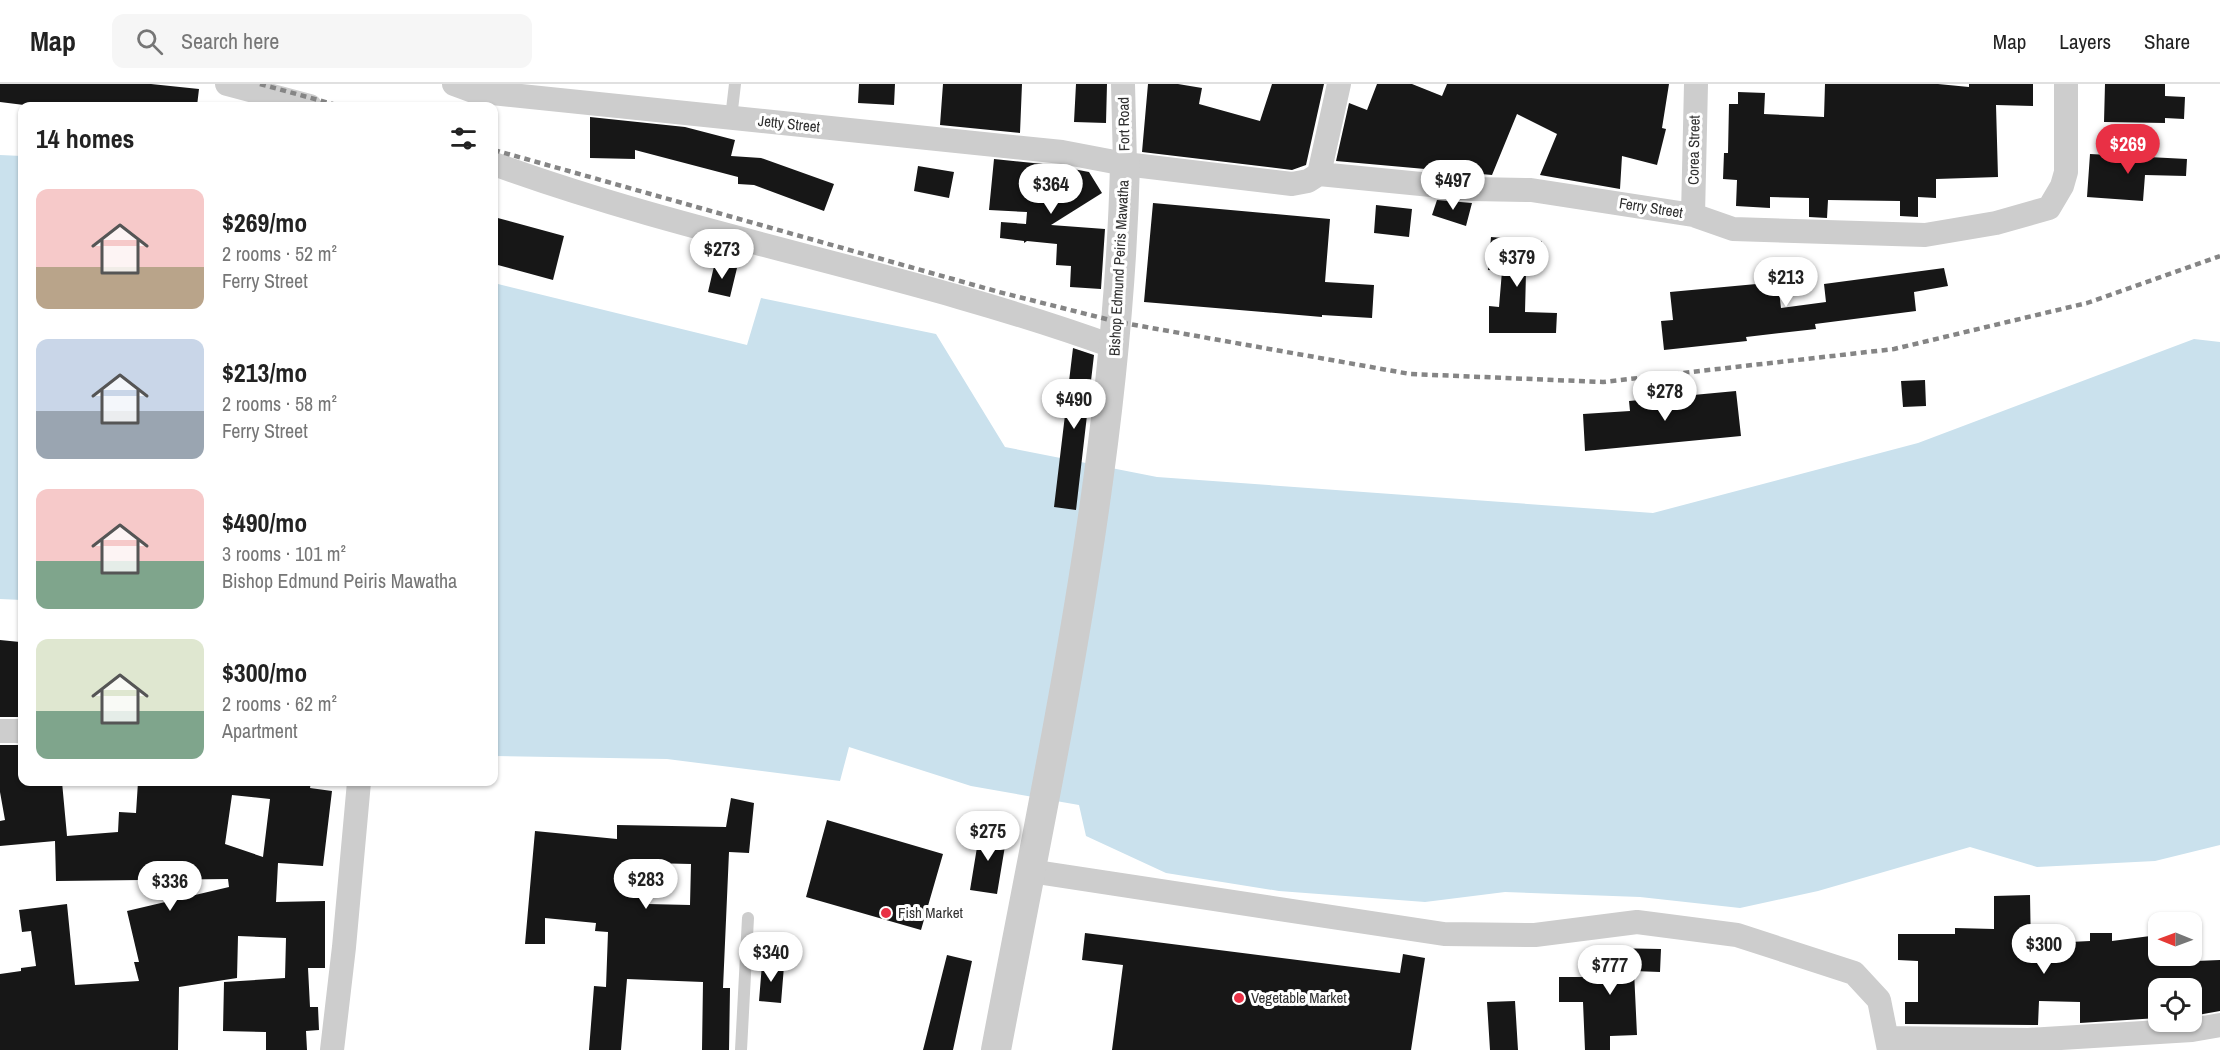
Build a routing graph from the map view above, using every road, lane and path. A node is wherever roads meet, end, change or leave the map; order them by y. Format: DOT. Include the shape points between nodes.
graph roads {
  1 [pos="227,84"];
  2 [pos="454,84"];
  3 [pos="735,84"];
  4 [pos="1123,84"];
  5 [pos="1339,84"];
  6 [pos="1696,84"];
  7 [pos="2066,84"];
  8 [pos="295,102"];
  9 [pos="731,118"];
  10 [pos="1125,164"];
  11 [pos="498,165"];
  12 [pos="1319,174"];
  13 [pos="1693,215"];
  14 [pos="1115,347"];
  15 [pos="0,731"];
  16 [pos="18,731"];
  17 [pos="359,786"];
  18 [pos="1030,871"];
  19 [pos="748,918"];
  20 [pos="2220,1025"];
  21 [pos="1888,1044"];
  22 [pos="332,1050"];
  23 [pos="741,1050"];
  24 [pos="996,1050"];
  1 -- 8 [label="street"];
  2 -- 9 [label="street, Jetty Street" via="473,90"];
  3 -- 9 [label="lane"];
  4 -- 10 [label="street, Fort Road"];
  5 -- 12 [label="street"];
  6 -- 13 [label="street, Corea Street"];
  7 -- 13 [label="street, Ferry Street" via="2066,172 2049,208 1973,228 1925,235 1733,229"];
  9 -- 10 [label="street, Jetty Street" via="1062,152"];
  10 -- 12 [label="street, Ferry Street" via="1292,184"];
  10 -- 14 [label="street, Bishop Edmund Peiris Mawatha"];
  11 -- 14 [label="street" via="572,192 1038,318"];
  12 -- 13 [label="street, Ferry Street" via="1472,189 1531,190"];
  14 -- 18 [label="street, Bishop Edmund Peiris Mawatha" via="1043,818"];
  15 -- 16 [label="street"];
  17 -- 22 [label="street"];
  18 -- 21 [label="street" via="1444,934 1535,935 1637,922 1737,935 1854,973 1879,1000"];
  18 -- 24 [label="street, Bishop Edmund Peiris Mawatha"];
  19 -- 23 [label="lane"];
  20 -- 21 [label="street" via="2028,1040"];
}
